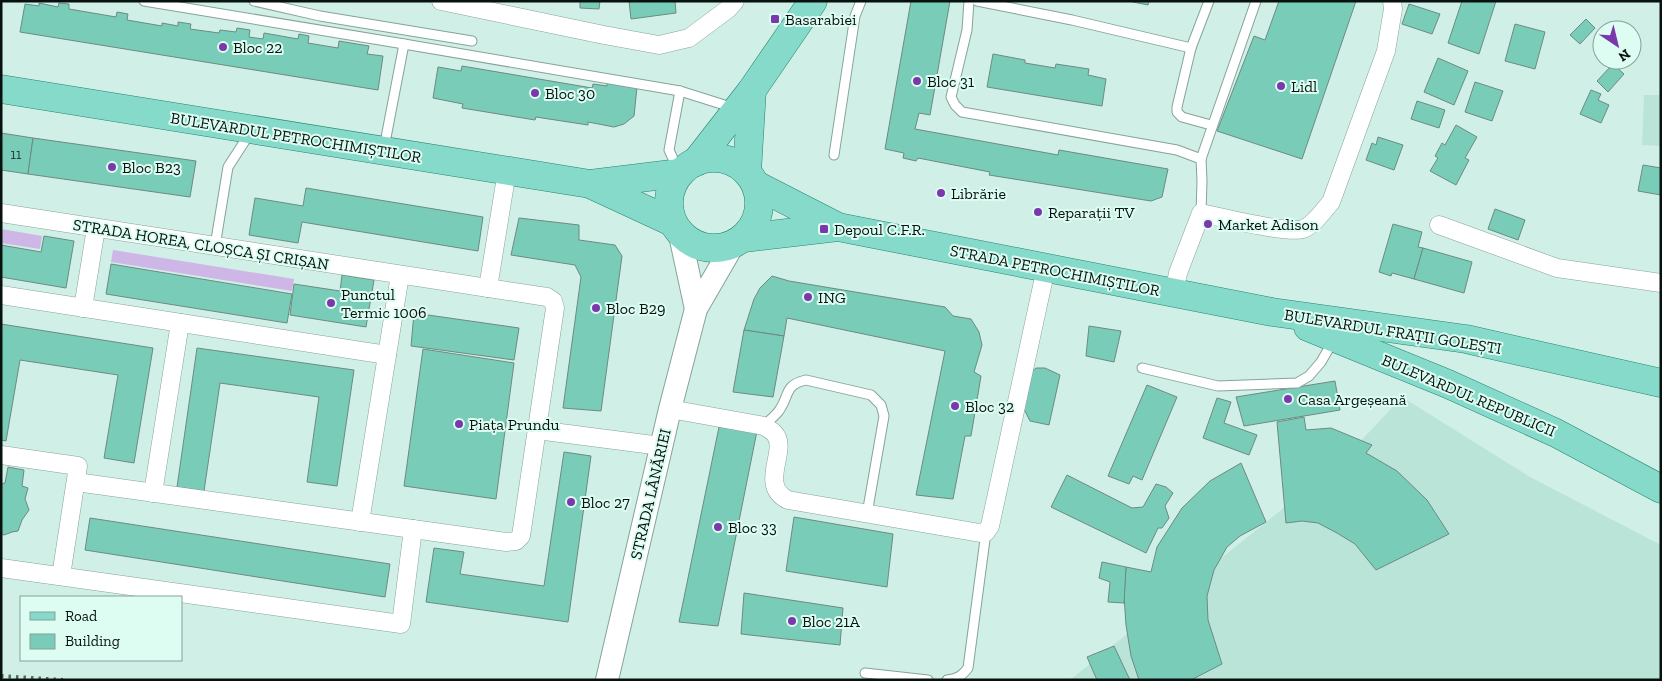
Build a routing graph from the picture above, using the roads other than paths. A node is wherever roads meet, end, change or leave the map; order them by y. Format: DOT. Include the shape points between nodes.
graph roads {
  1 [pos="144,1"];
  2 [pos="254,1"];
  3 [pos="735,1"];
  4 [pos="813,1"];
  5 [pos="861,1"];
  6 [pos="969,1"];
  7 [pos="977,1"];
  8 [pos="1209,1"];
  9 [pos="1256,1"];
  10 [pos="1392,1"];
  11 [pos="448,2"];
  12 [pos="1013,5"];
  13 [pos="320,16"];
  14 [pos="317,29"];
  15 [pos="472,41"];
  16 [pos="404,44"];
  17 [pos="1191,48"];
  18 [pos="1,89"];
  19 [pos="680,91"];
  20 [pos="744,99"];
  21 [pos="1212,125"];
  22 [pos="252,130"];
  23 [pos="384,151"];
  24 [pos="834,155"];
  25 [pos="1201,159"];
  26 [pos="688,167"];
  27 [pos="507,171"];
  28 [pos="751,178"];
  29 [pos="590,184"];
  30 [pos="1,213"];
  31 [pos="1201,213"];
  32 [pos="1440,225"];
  33 [pos="838,227"];
  34 [pos="96,228"];
  35 [pos="676,229"];
  36 [pos="738,241"];
  37 [pos="216,246"];
  38 [pos="1046,268"];
  39 [pos="400,274"];
  40 [pos="1661,283"];
  41 [pos="488,288"];
  42 [pos="1174,293"];
  43 [pos="1,295"];
  44 [pos="83,308"];
  45 [pos="696,309"];
  46 [pos="1272,312"];
  47 [pos="180,323"];
  48 [pos="1335,338"];
  49 [pos="1466,339"];
  50 [pos="387,355"];
  51 [pos="1142,368"];
  52 [pos="1661,383"];
  53 [pos="1448,384"];
  54 [pos="670,409"];
  55 [pos="764,426"];
  56 [pos="537,430"];
  57 [pos="661,446"];
  58 [pos="1,455"];
  59 [pos="76,482"];
  60 [pos="1661,489"];
  61 [pos="153,493"];
  62 [pos="866,514"];
  63 [pos="360,522"];
  64 [pos="413,529"];
  65 [pos="986,532"];
  66 [pos="1,568"];
  67 [pos="61,576"];
  68 [pos="865,673"];
  69 [pos="607,680"];
  70 [pos="928,680"];
  71 [pos="947,680"];
  1 -- 14 [label="lane"];
  2 -- 13 [label="lane"];
  3 -- 11 [label="street" via="689,38 659,45"];
  4 -- 20 [label="main road"];
  5 -- 24 [label="lane" via="855,16"];
  6 -- 25 [label="lane" via="967,30 951,97 962,112 1177,150"];
  7 -- 12 [label="lane"];
  8 -- 17 [label="lane"];
  9 -- 21 [label="lane"];
  10 -- 31 [label="street" via="1394,9 1386,50 1331,202 1315,220 1303,229 1284,228"];
  12 -- 17 [label="lane"];
  13 -- 14 [label="lane"];
  13 -- 15 [label="lane"];
  14 -- 16 [label="lane"];
  16 -- 19 [label="lane"];
  16 -- 23 [label="lane"];
  17 -- 21 [label="lane" via="1177,112 1182,117"];
  18 -- 22 [label="main road, BULEVARDUL PETROCHIMIȘTILOR"];
  19 -- 20 [label="lane"];
  19 -- 26 [label="lane" via="669,150"];
  20 -- 26 [label="main road"];
  20 -- 28 [label="main road"];
  21 -- 25 [label="lane"];
  22 -- 23 [label="main road, BULEVARDUL PETROCHIMIȘTILOR"];
  22 -- 37 [label="lane" via="228,168"];
  23 -- 27 [label="main road, BULEVARDUL PETROCHIMIȘTILOR"];
  25 -- 31 [label="lane"];
  26 -- 28 [label="main road" via="709,158 723,159 736,163"];
  26 -- 29 [label="main road, BULEVARDUL PETROCHIMIȘTILOR"];
  26 -- 35 [label="main road" via="673,184 668,196 668,209"];
  27 -- 29 [label="main road, BULEVARDUL PETROCHIMIȘTILOR"];
  27 -- 41 [label="street"];
  28 -- 33 [label="main road, STRADA PETROCHIMIȘTILOR"];
  28 -- 36 [label="main road" via="759,199 758,213 753,226"];
  29 -- 35 [label="main road, BULEVARDUL PETROCHIMIȘTILOR"];
  30 -- 34 [label="street, STRADA HOREA, CLOȘCA ȘI CRIȘAN"];
  31 -- 42 [label="street" via="1178,272"];
  32 -- 40 [label="street" via="1557,268"];
  33 -- 36 [label="main road, STRADA PETROCHIMIȘTILOR"];
  33 -- 38 [label="main road, STRADA PETROCHIMIȘTILOR"];
  34 -- 37 [label="street, STRADA HOREA, CLOȘCA ȘI CRIȘAN"];
  34 -- 44 [label="street"];
  35 -- 36 [label="main road" via="692,244 705,248 719,249"];
  35 -- 45 [label="street"];
  36 -- 45 [label="street"];
  37 -- 39 [label="street, STRADA HOREA, CLOȘCA ȘI CRIȘAN"];
  38 -- 42 [label="main road, STRADA PETROCHIMIȘTILOR"];
  38 -- 65 [label="street" via="990,526"];
  39 -- 41 [label="street, STRADA HOREA, CLOȘCA ȘI CRIȘAN"];
  39 -- 50 [label="street"];
  41 -- 56 [label="street, STRADA HOREA, CLOȘCA ȘI CRIȘAN" via="547,297 555,308"];
  42 -- 46 [label="main road, STRADA PETROCHIMIȘTILOR"];
  43 -- 44 [label="street"];
  44 -- 47 [label="street"];
  45 -- 54 [label="street, STRADA LÂNĂRIEI"];
  46 -- 48 [label="main road, BULEVARDUL REPUBLICII"];
  46 -- 49 [label="main road, BULEVARDUL FRAȚII GOLEȘTI"];
  47 -- 50 [label="street"];
  47 -- 61 [label="street"];
  48 -- 51 [label="lane" via="1321,362 1309,376 1297,383 1218,386"];
  48 -- 53 [label="main road, BULEVARDUL REPUBLICII"];
  49 -- 52 [label="main road, BULEVARDUL FRAȚII GOLEȘTI"];
  49 -- 53 [label="main road" via="1448,350 1443,366"];
  50 -- 63 [label="street"];
  53 -- 60 [label="main road, BULEVARDUL REPUBLICII" via="1556,433"];
  54 -- 55 [label="street"];
  54 -- 57 [label="street, STRADA LÂNĂRIEI"];
  55 -- 62 [label="street" via="774,433 778,441 774,486 780,496"];
  55 -- 62 [label="lane" via="779,411 795,382 806,380 871,395 881,405 884,416"];
  56 -- 57 [label="street"];
  56 -- 64 [label="street, STRADA HOREA, CLOȘCA ȘI CRIȘAN" via="521,536 516,541"];
  57 -- 69 [label="street, STRADA LÂNĂRIEI"];
  58 -- 59 [label="street" via="78,466"];
  59 -- 61 [label="street, STRADA HOREA, CLOȘCA ȘI CRIȘAN"];
  59 -- 67 [label="street"];
  61 -- 63 [label="street, STRADA HOREA, CLOȘCA ȘI CRIȘAN"];
  62 -- 65 [label="street" via="980,534"];
  63 -- 64 [label="street, STRADA HOREA, CLOȘCA ȘI CRIȘAN"];
  64 -- 67 [label="street" via="401,624"];
  65 -- 71 [label="lane" via="968,668 962,675"];
  66 -- 67 [label="street"];
  68 -- 70 [label="lane"];
}
